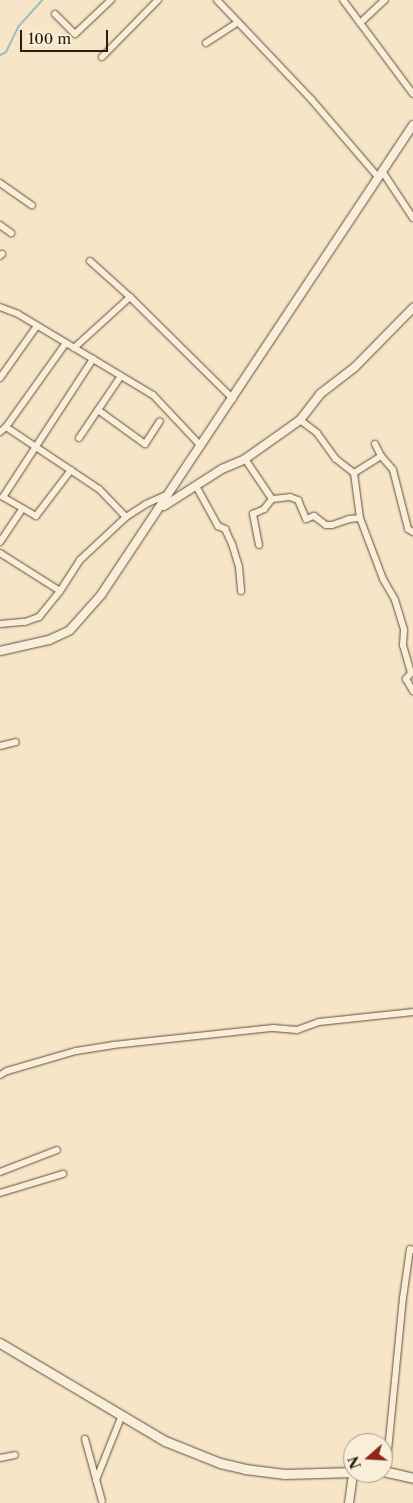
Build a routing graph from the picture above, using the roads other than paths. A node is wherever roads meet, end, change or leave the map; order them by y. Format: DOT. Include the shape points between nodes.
graph roads {
  1 [pos="111,0"];
  2 [pos="158,0"];
  3 [pos="217,0"];
  4 [pos="343,0"];
  5 [pos="384,0"];
  6 [pos="55,14"];
  7 [pos="238,22"];
  8 [pos="360,24"];
  9 [pos="206,43"];
  10 [pos="102,57"];
  11 [pos="413,94"];
  12 [pos="413,125"];
  13 [pos="380,174"];
  14 [pos="0,183"];
  15 [pos="32,205"];
  16 [pos="413,218"];
  17 [pos="0,225"];
  18 [pos="11,233"];
  19 [pos="90,261"];
  20 [pos="130,297"];
  21 [pos="0,307"];
  22 [pos="413,308"];
  23 [pos="37,326"];
  24 [pos="66,343"];
  25 [pos="74,348"];
  26 [pos="93,359"];
  27 [pos="121,376"];
  28 [pos="0,378"];
  29 [pos="232,399"];
  30 [pos="98,410"];
  31 [pos="300,420"];
  32 [pos="160,421"];
  33 [pos="6,427"];
  34 [pos="0,432"];
  35 [pos="79,438"];
  36 [pos="375,444"];
  37 [pos="202,446"];
  38 [pos="36,447"];
  39 [pos="381,456"];
  40 [pos="245,459"];
  41 [pos="71,470"];
  42 [pos="354,473"];
  43 [pos="196,486"];
  44 [pos="171,493"];
  45 [pos="272,499"];
  46 [pos="161,508"];
  47 [pos="22,509"];
  48 [pos="126,518"];
  49 [pos="360,518"];
  50 [pos="413,532"];
  51 [pos="0,542"];
  52 [pos="259,545"];
  53 [pos="0,553"];
  54 [pos="60,591"];
  55 [pos="240,591"];
  56 [pos="0,624"];
  57 [pos="0,651"];
  58 [pos="413,691"];
  59 [pos="16,742"];
  60 [pos="0,746"];
  61 [pos="413,1012"];
  62 [pos="0,1075"];
  63 [pos="57,1150"];
  64 [pos="0,1172"];
  65 [pos="63,1174"];
  66 [pos="0,1193"];
  67 [pos="413,1250"];
  68 [pos="0,1343"];
  69 [pos="122,1415"];
  70 [pos="388,1433"];
  71 [pos="85,1439"];
  72 [pos="15,1455"];
  73 [pos="0,1458"];
  74 [pos="343,1473"];
  75 [pos="393,1473"];
  76 [pos="413,1478"];
  77 [pos="96,1480"];
  78 [pos="352,1483"];
  79 [pos="102,1501"];
  80 [pos="350,1503"];
  1 -- 6 [label="street" via="75,34"];
  2 -- 10 [label="street"];
  3 -- 7 [label="street"];
  4 -- 8 [label="street"];
  5 -- 8 [label="street"];
  7 -- 9 [label="street"];
  7 -- 13 [label="street"];
  8 -- 11 [label="street"];
  12 -- 13 [label="street"];
  13 -- 16 [label="street"];
  13 -- 29 [label="street"];
  14 -- 15 [label="street"];
  17 -- 18 [label="street"];
  19 -- 20 [label="street"];
  20 -- 25 [label="street"];
  20 -- 29 [label="street"];
  21 -- 23 [label="street"];
  22 -- 31 [label="street" via="355,368 320,394"];
  23 -- 24 [label="street"];
  23 -- 28 [label="street"];
  24 -- 25 [label="street"];
  24 -- 33 [label="street"];
  25 -- 26 [label="street"];
  26 -- 27 [label="street"];
  26 -- 38 [label="street"];
  27 -- 30 [label="street"];
  27 -- 37 [label="street" via="153,395"];
  29 -- 37 [label="street"];
  30 -- 32 [label="street" via="145,444"];
  30 -- 35 [label="street"];
  31 -- 40 [label="street"];
  31 -- 42 [label="street" via="317,433 336,459"];
  33 -- 34 [label="street"];
  33 -- 38 [label="street"];
  36 -- 39 [label="street"];
  37 -- 44 [label="street"];
  38 -- 41 [label="street"];
  38 -- 47 [label="street" via="4,495"];
  39 -- 42 [label="street"];
  39 -- 50 [label="street" via="393,470 408,529"];
  40 -- 43 [label="street"];
  40 -- 45 [label="street"];
  41 -- 47 [label="street" via="36,516"];
  41 -- 48 [label="street" via="99,489"];
  42 -- 49 [label="street"];
  43 -- 46 [label="street"];
  43 -- 55 [label="street" via="232,544 239,567"];
  44 -- 46 [label="street"];
  44 -- 48 [label="street" via="146,504"];
  45 -- 49 [label="street" via="290,497 298,500 306,519 315,517 326,525"];
  45 -- 52 [label="street" via="264,509 253,514"];
  46 -- 57 [label="street" via="101,596 70,630 49,640"];
  47 -- 51 [label="street"];
  48 -- 54 [label="street" via="80,560"];
  49 -- 58 [label="street" via="402,622 403,645 411,673 406,679"];
  53 -- 54 [label="street"];
  54 -- 56 [label="street" via="39,617"];
  59 -- 60 [label="street"];
  61 -- 62 [label="street" via="320,1022 296,1030 273,1028 94,1048"];
  63 -- 64 [label="street"];
  65 -- 66 [label="street"];
  67 -- 70 [label="street" via="410,1249 403,1298"];
  68 -- 69 [label="main road"];
  69 -- 74 [label="main road" via="165,1441 245,1470 285,1474"];
  69 -- 77 [label="street"];
  71 -- 77 [label="street"];
  72 -- 73 [label="street"];
  75 -- 76 [label="main road"];
  77 -- 79 [label="street"];
  78 -- 80 [label="street"];
}
